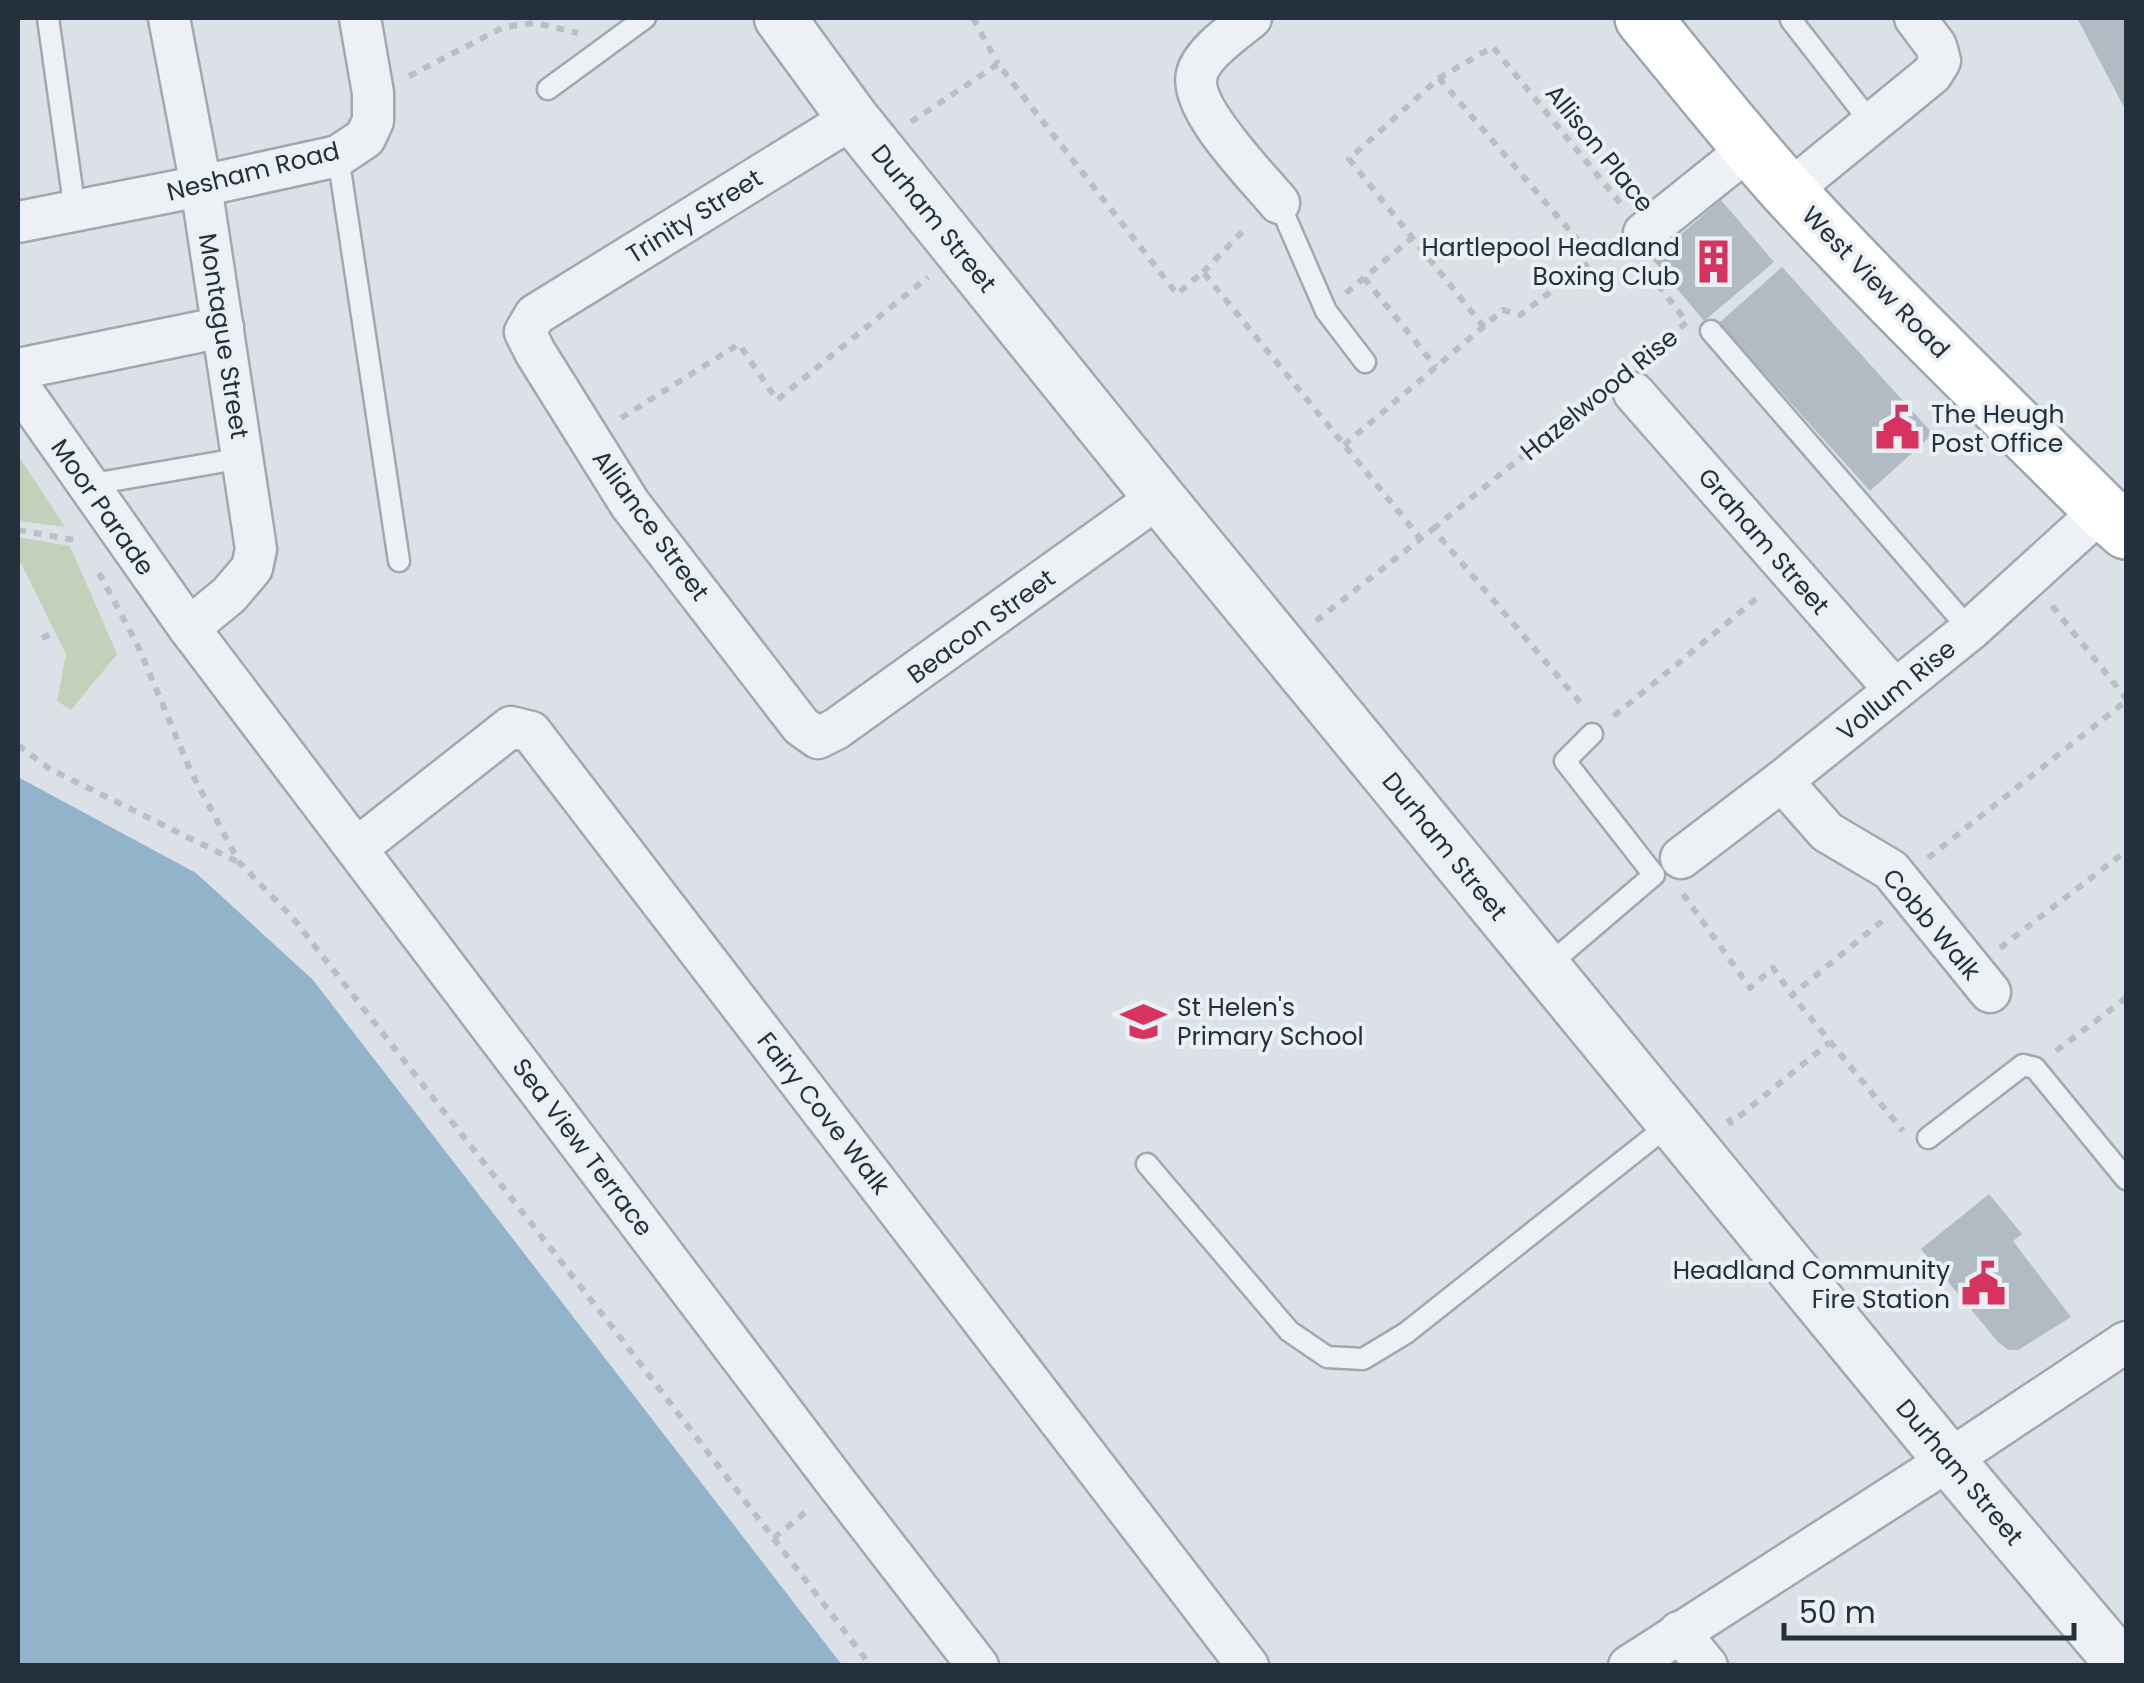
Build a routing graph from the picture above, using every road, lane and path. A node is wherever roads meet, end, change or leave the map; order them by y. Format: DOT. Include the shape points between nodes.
graph roads {
  1 [pos="48,18"];
  2 [pos="170,18"];
  3 [pos="360,18"];
  4 [pos="645,18"];
  5 [pos="780,18"];
  6 [pos="972,18"];
  7 [pos="1251,18"];
  8 [pos="1643,18"];
  9 [pos="1915,18"];
  10 [pos="1791,20"];
  11 [pos="613,41"];
  12 [pos="998,64"];
  13 [pos="1439,78"];
  14 [pos="548,90"];
  15 [pos="374,93"];
  16 [pos="1872,124"];
  17 [pos="864,132"];
  18 [pos="1750,148"];
  19 [pos="338,156"];
  20 [pos="201,186"];
  21 [pos="1788,192"];
  22 [pos="1277,201"];
  23 [pos="76,210"];
  24 [pos="18,222"];
  25 [pos="1412,238"];
  26 [pos="1634,238"];
  27 [pos="960,251"];
  28 [pos="1594,259"];
  29 [pos="1202,272"];
  30 [pos="1364,278"];
  31 [pos="1326,310"];
  32 [pos="535,315"];
  33 [pos="1484,326"];
  34 [pos="223,327"];
  35 [pos="1711,331"];
  36 [pos="1365,362"];
  37 [pos="1436,367"];
  38 [pos="18,370"];
  39 [pos="1629,378"];
  40 [pos="18,385"];
  41 [pos="589,438"];
  42 [pos="1344,445"];
  43 [pos="242,458"];
  44 [pos="87,485"];
  45 [pos="1159,498"];
  46 [pos="2114,521"];
  47 [pos="1433,529"];
  48 [pos="18,530"];
  49 [pos="1420,539"];
  50 [pos="81,541"];
  51 [pos="91,559"];
  52 [pos="399,561"];
  53 [pos="1790,571"];
  54 [pos="2028,577"];
  55 [pos="189,628"];
  56 [pos="1970,630"];
  57 [pos="56,632"];
  58 [pos="42,638"];
  59 [pos="1283,648"];
  60 [pos="1896,690"];
  61 [pos="2126,700"];
  62 [pos="801,726"];
  63 [pos="1596,731"];
  64 [pos="18,745"];
  65 [pos="1782,781"];
  66 [pos="357,848"];
  67 [pos="2126,851"];
  68 [pos="239,862"];
  69 [pos="1678,871"];
  70 [pos="1906,888"];
  71 [pos="1544,968"];
  72 [pos="1981,981"];
  73 [pos="1792,995"];
  74 [pos="2126,998"];
  75 [pos="1830,1042"];
  76 [pos="2036,1068"];
  77 [pos="1696,1114"];
  78 [pos="1928,1138"];
  79 [pos="1147,1164"];
  80 [pos="2126,1179"];
  81 [pos="2126,1342"];
  82 [pos="1949,1460"];
  83 [pos="812,1507"];
  84 [pos="774,1538"];
  85 [pos="1679,1632"];
  86 [pos="871,1666"];
  87 [pos="978,1666"];
  88 [pos="1248,1666"];
  89 [pos="1630,1666"];
  90 [pos="1707,1666"];
  91 [pos="2123,1666"];
  1 -- 23 [label="lane"];
  2 -- 20 [label="street, Montague Street"];
  3 -- 15 [label="street, Nesham Road"];
  4 -- 11 [label="lane"];
  5 -- 17 [label="street, Durham Street"];
  6 -- 12 [label="path"];
  7 -- 22 [label="street" via="1197,71 1196,93"];
  8 -- 18 [label="main road, West View Road"];
  9 -- 16 [label="street" via="1940,61"];
  10 -- 16 [label="lane"];
  11 -- 14 [label="lane"];
  11 -- 15 [label="path" via="535,23 504,27"];
  12 -- 17 [label="path"];
  12 -- 29 [label="path" via="1178,294"];
  13 -- 25 [label="path" via="1349,159"];
  13 -- 26 [label="path, Allison Place" via="1493,47"];
  13 -- 28 [label="path"];
  15 -- 19 [label="street, Nesham Road" via="373,121 364,138"];
  16 -- 21 [label="street"];
  17 -- 27 [label="street, Durham Street"];
  17 -- 32 [label="street, Trinity Street"];
  18 -- 21 [label="main road, West View Road"];
  18 -- 26 [label="street"];
  19 -- 20 [label="street, Nesham Road"];
  19 -- 52 [label="lane"];
  20 -- 23 [label="street, Nesham Road"];
  20 -- 34 [label="street, Montague Street"];
  21 -- 46 [label="main road, West View Road"];
  22 -- 29 [label="path"];
  22 -- 31 [label="lane"];
  23 -- 24 [label="street, Nesham Road"];
  25 -- 30 [label="path"];
  25 -- 33 [label="path"];
  26 -- 28 [label="path, Allison Place"];
  26 -- 39 [label="path, Hazelwood Rise" via="1686,322"];
  27 -- 41 [label="path" via="777,400 739,344"];
  27 -- 45 [label="street, Durham Street"];
  28 -- 33 [label="path, Allison Place" via="1520,315 1504,310"];
  29 -- 42 [label="path"];
  30 -- 31 [label="path"];
  30 -- 37 [label="path"];
  31 -- 36 [label="lane"];
  32 -- 41 [label="street, Alliance Street" via="525,332"];
  33 -- 37 [label="path"];
  34 -- 38 [label="street"];
  34 -- 43 [label="street, Montague Street"];
  35 -- 56 [label="lane"];
  37 -- 42 [label="path"];
  39 -- 47 [label="path, Hazelwood Rise"];
  39 -- 53 [label="street, Graham Street"];
  40 -- 44 [label="street, Moor Parade"];
  41 -- 62 [label="street, Alliance Street" via="630,504"];
  42 -- 49 [label="path"];
  43 -- 44 [label="lane"];
  43 -- 55 [label="street, Montague Street" via="256,549 252,568"];
  44 -- 55 [label="street, Moor Parade"];
  45 -- 59 [label="street, Durham Street"];
  45 -- 62 [label="street, Beacon Street" via="836,730 818,738"];
  46 -- 54 [label="street, Vollum Rise"];
  47 -- 49 [label="path, Hazelwood Rise"];
  47 -- 63 [label="path"];
  48 -- 50 [label="path"];
  49 -- 59 [label="path, Hazelwood Rise"];
  51 -- 68 [label="path"];
  53 -- 60 [label="street, Graham Street"];
  53 -- 63 [label="path"];
  54 -- 56 [label="street, Vollum Rise"];
  54 -- 61 [label="path"];
  55 -- 66 [label="street, Sea View Terrace"];
  56 -- 60 [label="street, Vollum Rise"];
  57 -- 58 [label="path"];
  59 -- 71 [label="street, Durham Street"];
  60 -- 65 [label="street, Vollum Rise"];
  61 -- 70 [label="path"];
  63 -- 71 [label="lane" via="1564,761 1654,875"];
  64 -- 68 [label="path" via="50,769"];
  65 -- 69 [label="street, Vollum Rise"];
  65 -- 70 [label="street, Cobb Walk" via="1828,832 1891,870"];
  66 -- 87 [label="street, Sea View Terrace"];
  66 -- 88 [label="street, Fairy Cove Walk" via="511,727 532,732"];
  67 -- 72 [label="path"];
  68 -- 84 [label="path" via="292,916"];
  69 -- 73 [label="path" via="1750,988 1772,968"];
  70 -- 72 [label="street, Cobb Walk"];
  70 -- 73 [label="path"];
  71 -- 77 [label="street, Durham Street"];
  73 -- 75 [label="path"];
  74 -- 76 [label="path"];
  75 -- 77 [label="path" via="1732,1122"];
  75 -- 78 [label="path" via="1916,1148"];
  76 -- 78 [label="lane" via="2023,1064"];
  76 -- 80 [label="lane"];
  77 -- 79 [label="lane" via="1363,1359 1327,1356 1289,1330"];
  77 -- 82 [label="street, Durham Street"];
  81 -- 82 [label="street"];
  82 -- 85 [label="street"];
  82 -- 91 [label="street, Durham Street"];
  83 -- 84 [label="path"];
  84 -- 86 [label="path"];
  85 -- 89 [label="street"];
  85 -- 90 [label="street"];
}
